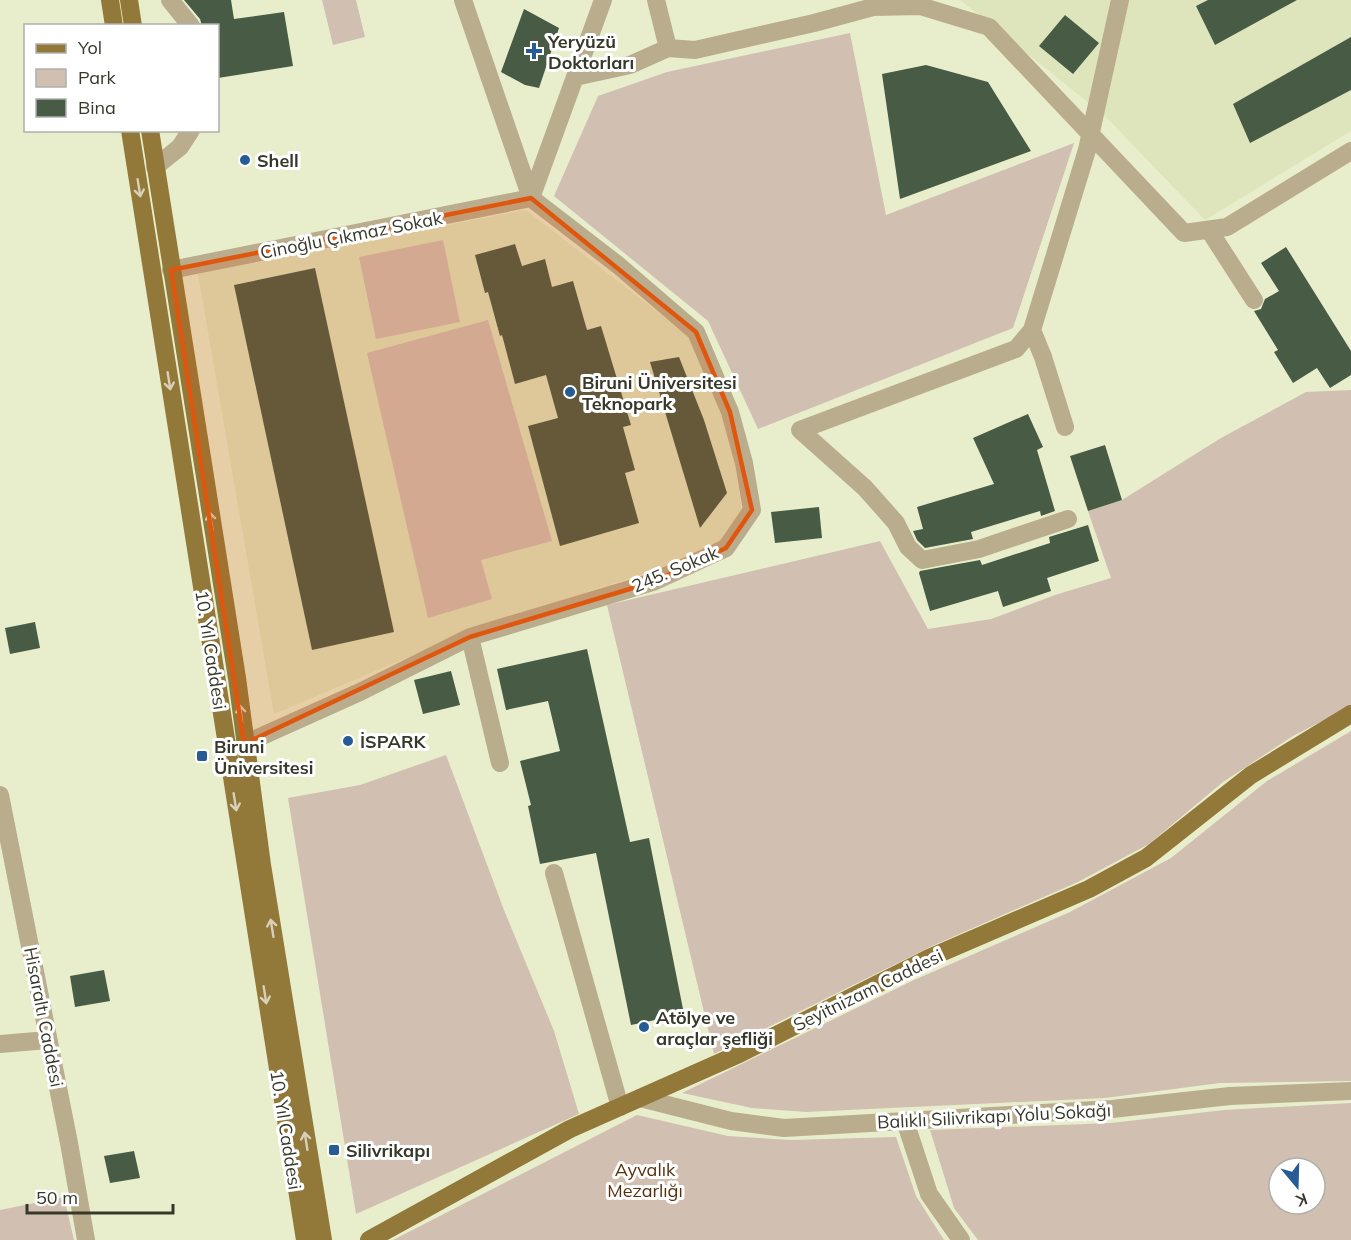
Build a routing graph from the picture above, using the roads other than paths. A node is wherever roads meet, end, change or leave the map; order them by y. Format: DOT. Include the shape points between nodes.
graph roads {
  1 [pos="110,0"];
  2 [pos="129,0"];
  3 [pos="170,0"];
  4 [pos="463,0"];
  5 [pos="603,0"];
  6 [pos="656,0"];
  7 [pos="1120,0"];
  8 [pos="114,24"];
  9 [pos="133,24"];
  10 [pos="189,24"];
  11 [pos="668,48"];
  12 [pos="575,77"];
  13 [pos="130,132"];
  14 [pos="150,132"];
  15 [pos="190,132"];
  16 [pos="1090,135"];
  17 [pos="1351,151"];
  18 [pos="156,167"];
  19 [pos="531,198"];
  20 [pos="1209,230"];
  21 [pos="171,270"];
  22 [pos="1254,300"];
  23 [pos="1032,330"];
  24 [pos="1065,427"];
  25 [pos="1068,519"];
  26 [pos="470,637"];
  27 [pos="1351,714"];
  28 [pos="244,744"];
  29 [pos="500,764"];
  30 [pos="0,795"];
  31 [pos="554,873"];
  32 [pos="48,1040"];
  33 [pos="0,1044"];
  34 [pos="1351,1091"];
  35 [pos="640,1098"];
  36 [pos="620,1107"];
  37 [pos="905,1121"];
  38 [pos="86,1240"];
  39 [pos="304,1240"];
  40 [pos="323,1240"];
  41 [pos="369,1240"];
  42 [pos="962,1240"];
  1 -- 8 [label="main road"];
  2 -- 9 [label="main road"];
  3 -- 10 [label="street"];
  4 -- 19 [label="street"];
  5 -- 12 [label="street"];
  6 -- 11 [label="street"];
  7 -- 16 [label="street"];
  11 -- 12 [label="street" via="630,65"];
  11 -- 16 [label="street" via="695,50 873,7 920,6 989,27"];
  12 -- 19 [label="street"];
  13 -- 39 [label="main road, 10. Yıl Caddesi, one-way"];
  14 -- 18 [label="main road, 10. Yıl Caddesi"];
  15 -- 18 [label="street" via="180,147"];
  16 -- 20 [label="street" via="1184,233"];
  16 -- 23 [label="street"];
  17 -- 20 [label="street" via="1227,227"];
  18 -- 21 [label="main road, 10. Yıl Caddesi"];
  19 -- 21 [label="street, Cinoğlu Çıkmaz Sokak"];
  19 -- 26 [label="street, 245. Sokak" via="696,332 730,412 752,510 726,548 653,582"];
  20 -- 22 [label="street"];
  28 -- 21 [label="main road, 10. Yıl Caddesi, one-way"];
  23 -- 24 [label="street"];
  23 -- 25 [label="street" via="1016,349 800,430 865,488 897,523 908,547 922,560 979,549"];
  26 -- 28 [label="street, 245. Sokak"];
  26 -- 29 [label="street"];
  27 -- 35 [label="main road, Seyitnizam Caddesi" via="1251,775 1146,858 1099,884 929,958 739,1054"];
  40 -- 28 [label="main road, 10. Yıl Caddesi, one-way"];
  30 -- 32 [label="street, Hisaraltı Caddesi"];
  31 -- 36 [label="street"];
  32 -- 33 [label="street"];
  32 -- 38 [label="street, Hisaraltı Caddesi"];
  34 -- 37 [label="street, Balıklı Silivrikapı Yolu Sokağı" via="1230,1096 1112,1109"];
  35 -- 36 [label="main road, Seyitnizam Caddesi"];
  35 -- 37 [label="street, Balıklı Silivrikapı Yolu Sokağı" via="731,1121 784,1128"];
  36 -- 41 [label="main road, Seyitnizam Caddesi" via="570,1129"];
  37 -- 42 [label="street" via="929,1194"];
}
